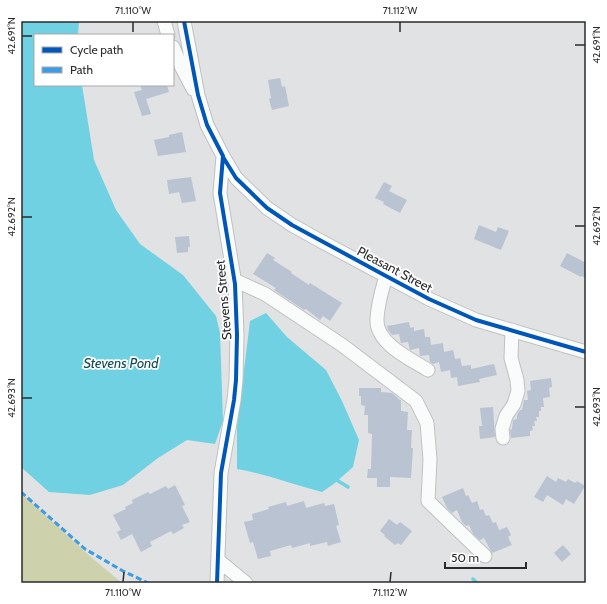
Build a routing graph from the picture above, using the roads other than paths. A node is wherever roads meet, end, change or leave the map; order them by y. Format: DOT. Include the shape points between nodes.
graph roads {
  1 [pos="164,21"];
  2 [pos="184,21"];
  3 [pos="168,34"];
  4 [pos="174,49"];
  5 [pos="198,95"];
  6 [pos="223,156"];
  7 [pos="386,276"];
  8 [pos="234,280"];
  9 [pos="512,330"];
  10 [pos="586,352"];
  11 [pos="428,370"];
  12 [pos="503,438"];
  13 [pos="485,556"];
  14 [pos="218,560"];
  15 [pos="217,583"];
  16 [pos="246,583"];
  1 -- 3 [label="street"];
  2 -- 5 [label="street"];
  4 -- 5 [label="street" via="188,81"];
  5 -- 6 [label="street" via="207,125"];
  6 -- 7 [label="street, Pleasant Street" via="236,178 267,208 292,225"];
  6 -- 8 [label="street, Stevens Street" via="220,193"];
  7 -- 9 [label="street, Pleasant Street" via="476,320"];
  7 -- 11 [label="street" via="377,322 379,332 387,344"];
  8 -- 13 [label="street" via="265,294 342,344 416,401 427,423 430,459 428,501"];
  8 -- 14 [label="street, Stevens Street" via="236,380 221,472"];
  9 -- 10 [label="street, Pleasant Street"];
  9 -- 12 [label="street" via="511,358 518,391 514,404 506,416 502,429"];
  14 -- 15 [label="street, Stevens Street"];
  14 -- 16 [label="street"];
}
